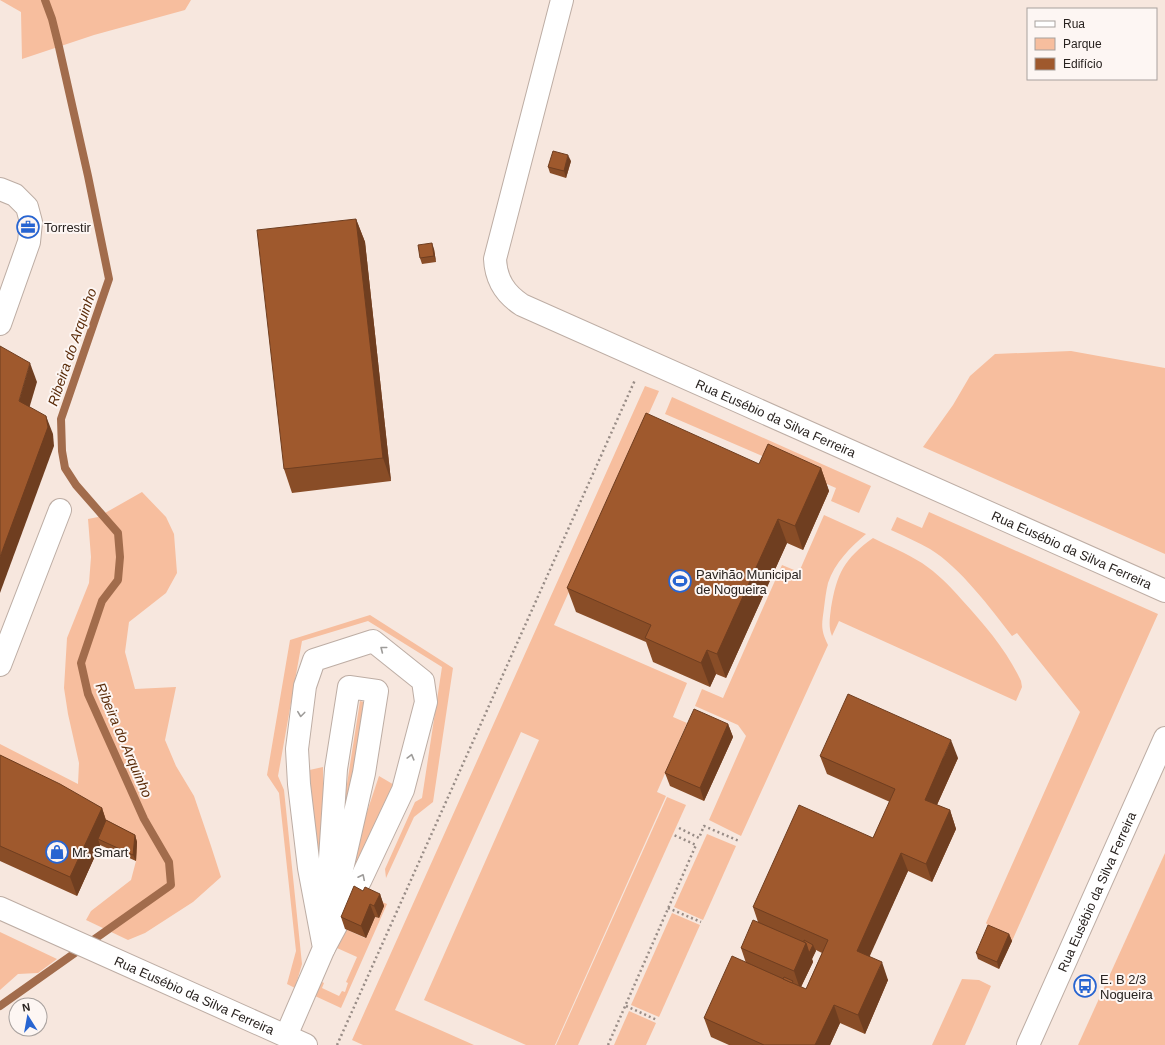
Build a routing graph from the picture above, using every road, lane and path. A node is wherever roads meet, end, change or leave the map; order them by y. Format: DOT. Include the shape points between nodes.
graph roads {
  1 [pos="562,0"];
  2 [pos="0,189"];
  3 [pos="0,324"];
  4 [pos="644,360"];
  5 [pos="60,510"];
  6 [pos="1165,591"];
  7 [pos="0,665"];
  8 [pos="1165,738"];
  9 [pos="679,828"];
  10 [pos="674,835"];
  11 [pos="738,841"];
  12 [pos="0,908"];
  13 [pos="668,908"];
  14 [pos="702,922"];
  15 [pos="324,948"];
  16 [pos="626,1006"];
  17 [pos="657,1020"];
  18 [pos="286,1036"];
  19 [pos="306,1045"];
  20 [pos="338,1045"];
  21 [pos="608,1045"];
  22 [pos="1028,1045"];
  1 -- 4 [label="street, Rua Eusébio da Silva Ferreira" via="495,259 495,268 504,289 522,305"];
  2 -- 3 [label="street" via="14,195 27,207 31,222 29,242"];
  4 -- 6 [label="street, Rua Eusébio da Silva Ferreira"];
  4 -- 20 [label="path"];
  5 -- 7 [label="street"];
  8 -- 22 [label="street, Rua Eusébio da Silva Ferreira"];
  9 -- 11 [label="path" via="699,838 704,826"];
  10 -- 13 [label="path" via="696,845"];
  12 -- 18 [label="street, Rua Eusébio da Silva Ferreira"];
  13 -- 14 [label="path"];
  13 -- 16 [label="path"];
  15 -- 15 [label="street" via="364,773 377,691 349,687 336,769"];
  15 -- 15 [label="street, one-way" via="361,879 403,790 426,702 423,681 372,641 314,660 305,686 297,749 299,784 309,868"];
  15 -- 18 [label="street"];
  16 -- 17 [label="path"];
  16 -- 21 [label="path"];
  18 -- 19 [label="street, Rua Eusébio da Silva Ferreira"];
}
